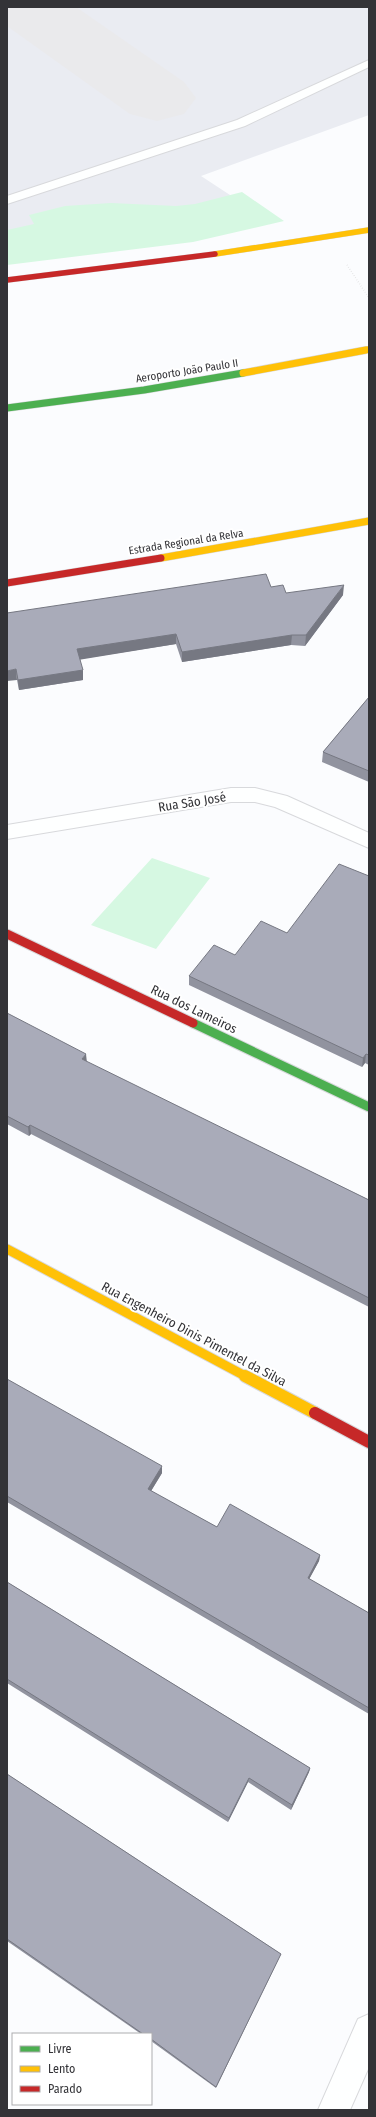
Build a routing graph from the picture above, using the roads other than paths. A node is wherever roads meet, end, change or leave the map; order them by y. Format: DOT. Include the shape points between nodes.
graph roads {
  1 [pos="369,63"];
  2 [pos="7,200"];
  3 [pos="369,230"];
  4 [pos="7,280"];
  5 [pos="369,349"];
  6 [pos="7,408"];
  7 [pos="369,521"];
  8 [pos="7,583"];
  9 [pos="7,832"];
  10 [pos="369,841"];
  11 [pos="7,934"];
  12 [pos="369,1107"];
  13 [pos="7,1249"];
  14 [pos="369,1442"];
  15 [pos="369,2030"];
  16 [pos="334,2110"];
  1 -- 2 [label="lane" via="241,123"];
  3 -- 4 [label="main road" via="236,251"];
  5 -- 6 [label="main road, Aeroporto João Paulo II" via="89,399"];
  7 -- 8 [label="main road, Estrada Regional da Relva" via="248,544"];
  9 -- 10 [label="street, Rua São José" via="231,795 255,795 280,801"];
  11 -- 12 [label="main road, Rua dos Lameiros"];
  13 -- 14 [label="main road, Rua Engenheiro Dinis Pimentel da Silva"];
  15 -- 16 [label="street"];
}
